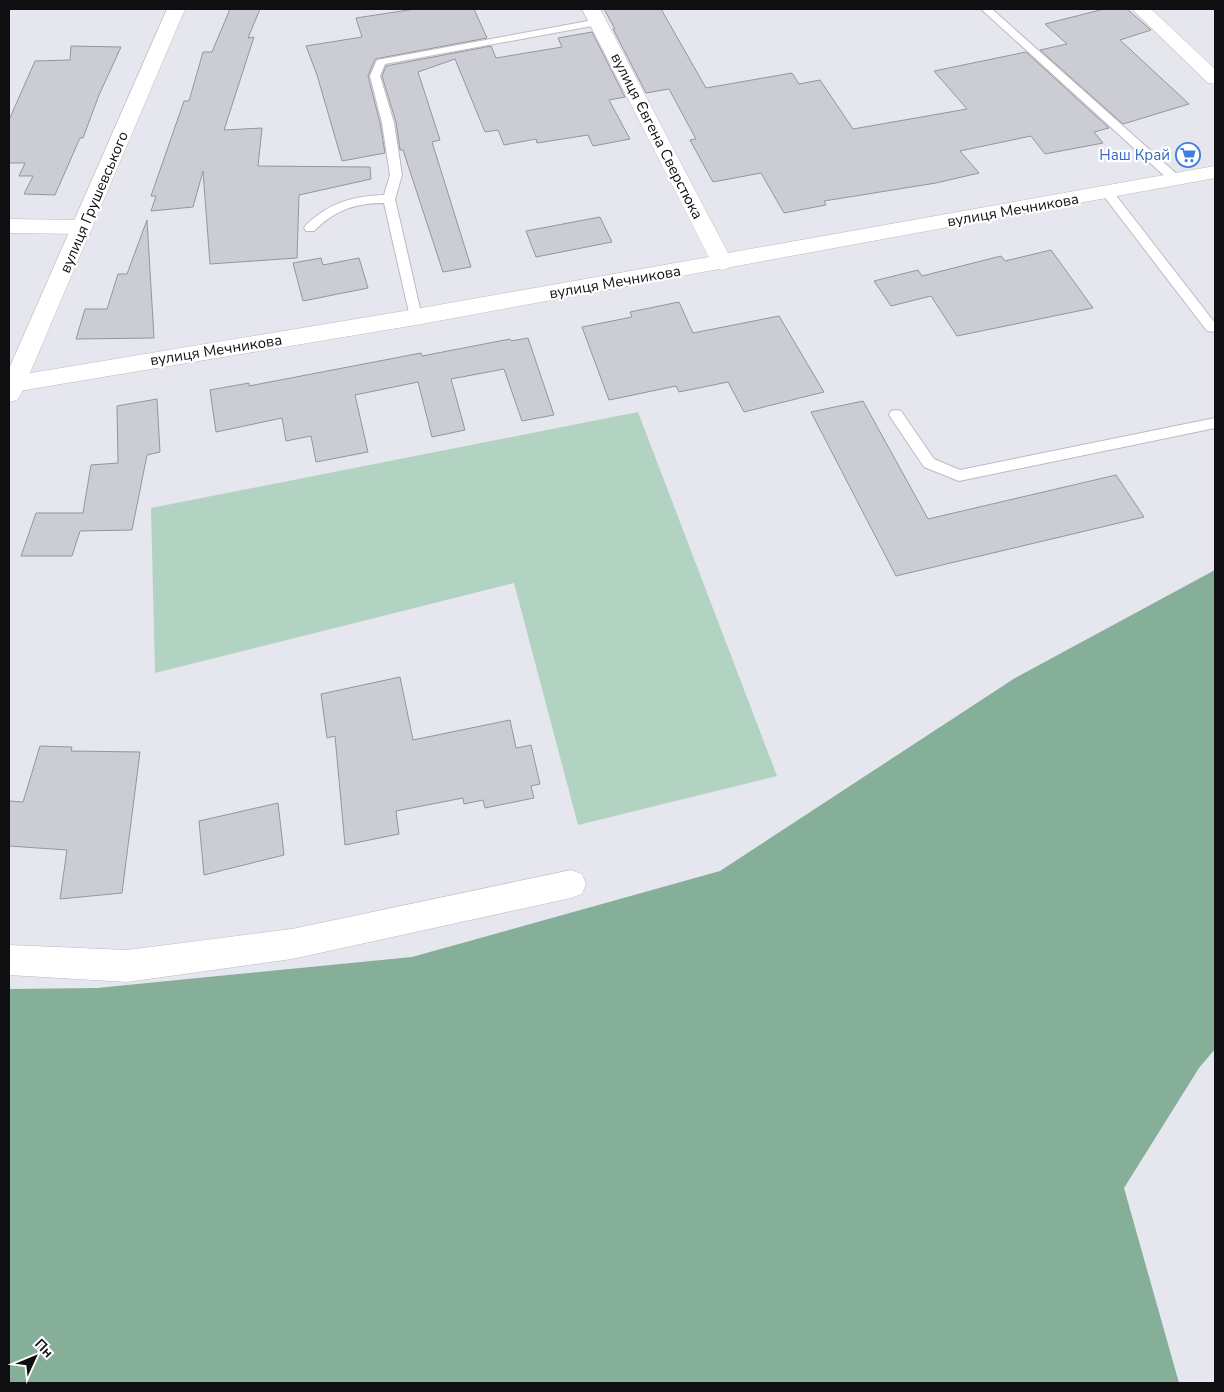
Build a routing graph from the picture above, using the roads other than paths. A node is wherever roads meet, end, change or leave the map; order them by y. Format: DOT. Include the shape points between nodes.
graph roads {
  1 [pos="176,9"];
  2 [pos="986,9"];
  3 [pos="1141,9"];
  4 [pos="595,16"];
  5 [pos="1215,78"];
  6 [pos="1215,172"];
  7 [pos="1175,180"];
  8 [pos="1107,192"];
  9 [pos="389,199"];
  10 [pos="9,226"];
  11 [pos="83,227"];
  12 [pos="310,228"];
  13 [pos="722,263"];
  14 [pos="416,317"];
  15 [pos="1214,329"];
  16 [pos="11,389"];
  17 [pos="896,415"];
  18 [pos="1215,423"];
  19 [pos="571,884"];
  20 [pos="9,960"];
  1 -- 11 [label="street, вулиця Грушевського"];
  2 -- 7 [label="lane"];
  3 -- 5 [label="street"];
  4 -- 9 [label="lane" via="381,62 375,76 388,123 396,175"];
  4 -- 13 [label="street, вулиця Євгена Сверстюка"];
  6 -- 7 [label="street, вулиця Мечникова"];
  7 -- 8 [label="street, вулиця Мечникова"];
  8 -- 13 [label="street, вулиця Мечникова"];
  8 -- 15 [label="lane"];
  9 -- 12 [label="lane" via="346,202 322,215"];
  9 -- 14 [label="lane"];
  10 -- 11 [label="street"];
  11 -- 16 [label="street, вулиця Грушевського"];
  13 -- 14 [label="street, вулиця Мечникова"];
  14 -- 16 [label="street, вулиця Мечникова"];
  17 -- 18 [label="lane" via="929,463 959,476"];
  19 -- 20 [label="street" via="292,944 127,966"];
}
